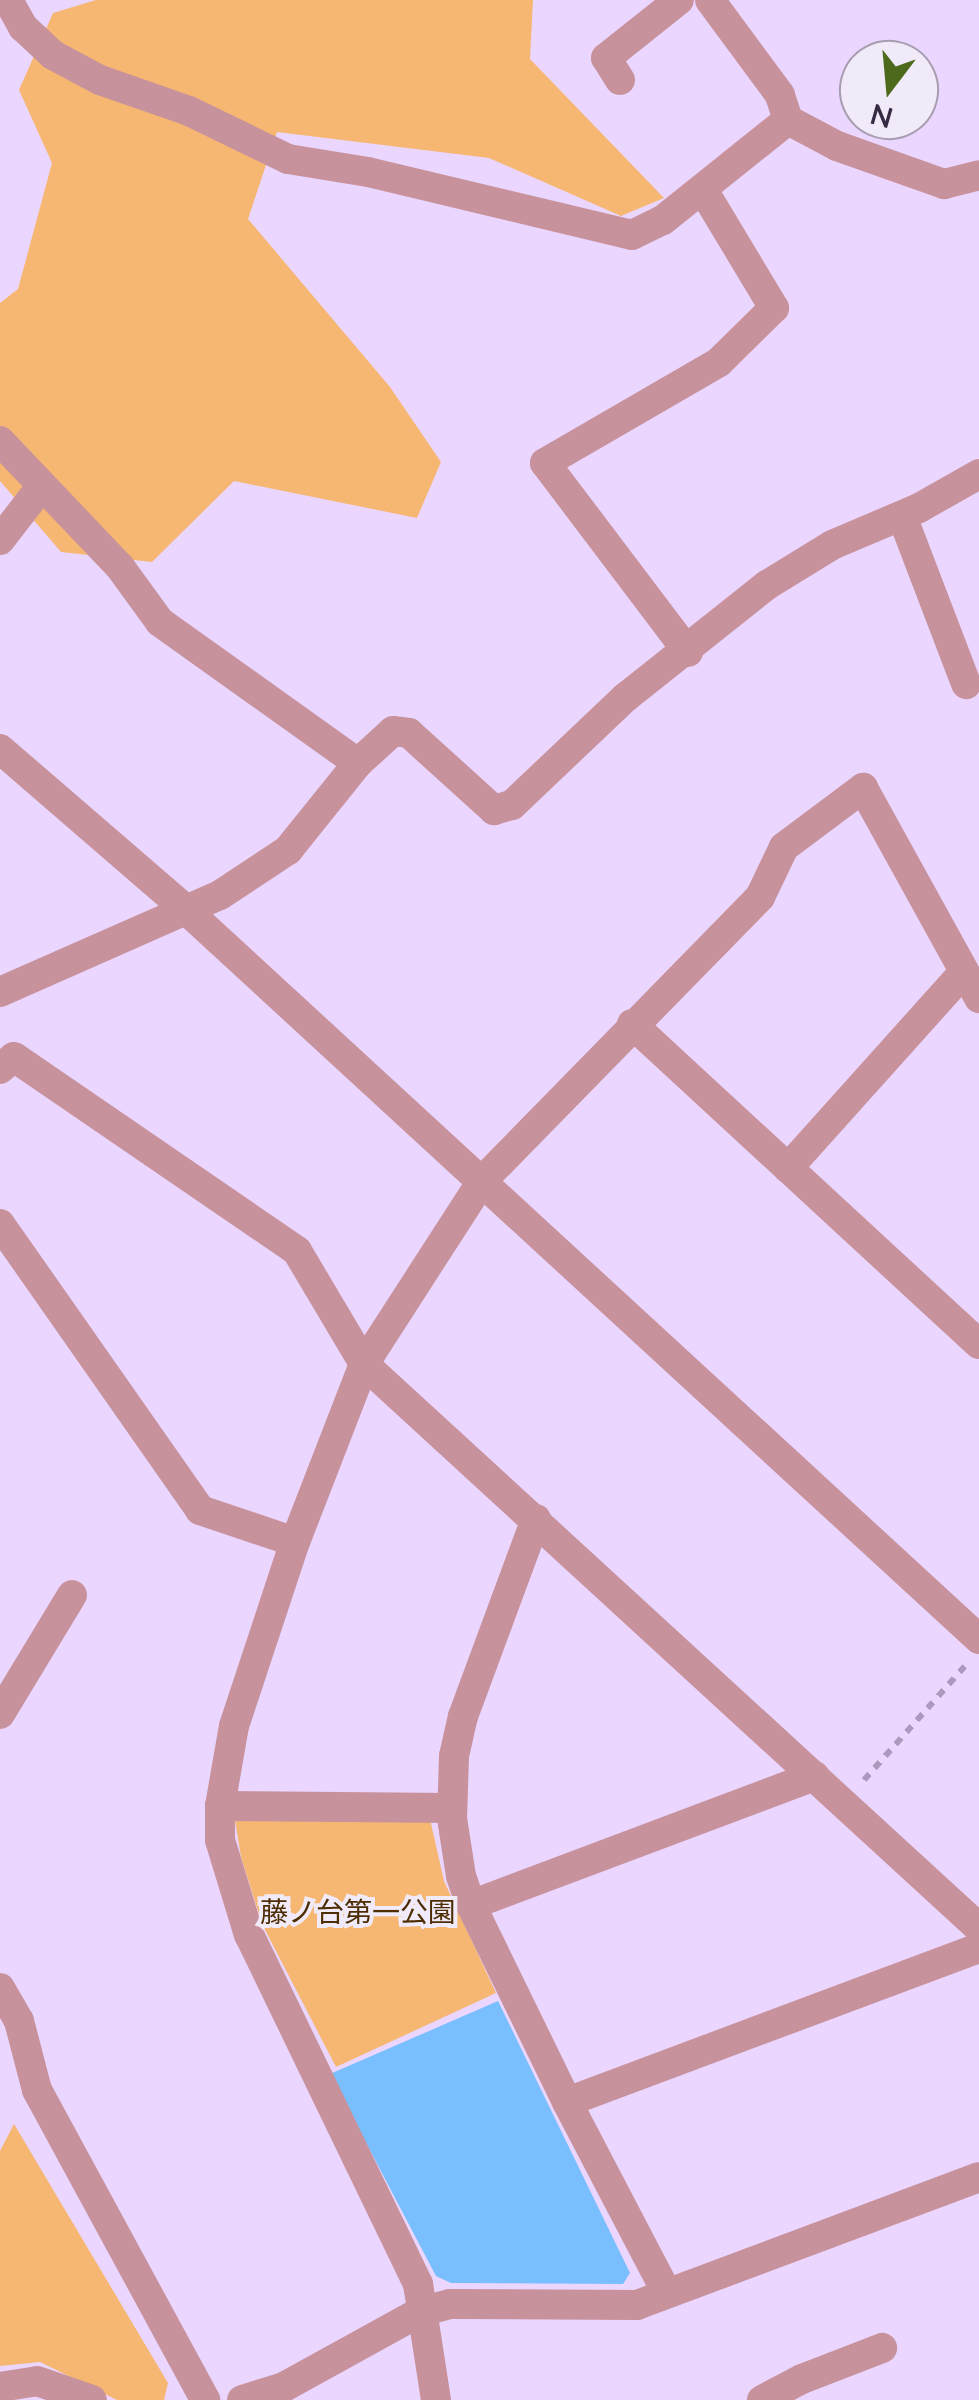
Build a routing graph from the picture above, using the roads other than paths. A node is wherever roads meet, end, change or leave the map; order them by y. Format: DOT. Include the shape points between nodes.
graph roads {
  1 [pos="8,0"];
  2 [pos="679,0"];
  3 [pos="710,0"];
  4 [pos="620,80"];
  5 [pos="788,120"];
  6 [pos="979,174"];
  7 [pos="703,190"];
  8 [pos="0,441"];
  9 [pos="979,474"];
  10 [pos="41,486"];
  11 [pos="902,516"];
  12 [pos="0,540"];
  13 [pos="688,652"];
  14 [pos="966,684"];
  15 [pos="0,749"];
  16 [pos="358,763"];
  17 [pos="184,908"];
  18 [pos="972,985"];
  19 [pos="0,992"];
  20 [pos="632,1024"];
  21 [pos="0,1069"];
  22 [pos="788,1168"];
  23 [pos="482,1181"];
  24 [pos="0,1224"];
  25 [pos="979,1344"];
  26 [pos="364,1364"];
  27 [pos="536,1519"];
  28 [pos="294,1542"];
  29 [pos="72,1594"];
  30 [pos="974,1650"];
  31 [pos="0,1714"];
  32 [pos="815,1776"];
  33 [pos="220,1806"];
  34 [pos="452,1808"];
  35 [pos="471,1906"];
  36 [pos="979,1928"];
  37 [pos="979,1948"];
  38 [pos="0,1988"];
  39 [pos="567,2102"];
  40 [pos="979,2176"];
  41 [pos="666,2291"];
  42 [pos="420,2312"];
  43 [pos="882,2348"];
  44 [pos="0,2387"];
  45 [pos="92,2400"];
  46 [pos="205,2400"];
  47 [pos="242,2400"];
  48 [pos="436,2400"];
  49 [pos="762,2400"];
  1 -- 7 [label="street" via="23,27 53,55 288,159 632,234"];
  2 -- 4 [label="street" via="606,58"];
  3 -- 5 [label="street" via="780,95"];
  5 -- 6 [label="street" via="837,146 944,184"];
  5 -- 7 [label="street"];
  7 -- 13 [label="street" via="774,308 719,362 545,463"];
  8 -- 10 [label="street"];
  9 -- 11 [label="street"];
  10 -- 12 [label="street"];
  10 -- 16 [label="street" via="120,567 160,622"];
  11 -- 13 [label="street" via="832,545 766,585"];
  11 -- 14 [label="street"];
  13 -- 16 [label="street" via="626,697 512,806 494,810 409,733 392,731"];
  15 -- 17 [label="street"];
  16 -- 17 [label="street" via="288,850 220,895"];
  17 -- 19 [label="street"];
  17 -- 23 [label="street"];
  18 -- 20 [label="street" via="863,788 784,848 760,897"];
  18 -- 22 [label="street"];
  20 -- 22 [label="street"];
  20 -- 23 [label="street"];
  21 -- 26 [label="street" via="14,1057 298,1251"];
  22 -- 25 [label="street"];
  23 -- 26 [label="street"];
  23 -- 30 [label="street"];
  24 -- 28 [label="street" via="200,1510"];
  26 -- 27 [label="street"];
  26 -- 28 [label="street"];
  27 -- 32 [label="street"];
  27 -- 34 [label="street" via="463,1716"];
  28 -- 33 [label="street" via="234,1726"];
  29 -- 31 [label="street"];
  32 -- 35 [label="street"];
  32 -- 36 [label="street"];
  33 -- 34 [label="street"];
  33 -- 42 [label="street" via="225,1868 248,1935 418,2284"];
  34 -- 35 [label="street"];
  35 -- 39 [label="street"];
  37 -- 39 [label="street"];
  38 -- 46 [label="street" via="19,2021 37,2090"];
  39 -- 41 [label="street"];
  40 -- 41 [label="street"];
  41 -- 42 [label="street" via="637,2305 450,2304"];
  42 -- 47 [label="street" via="284,2387"];
  42 -- 48 [label="street"];
  43 -- 49 [label="street"];
  44 -- 45 [label="street" via="37,2380"];
}
